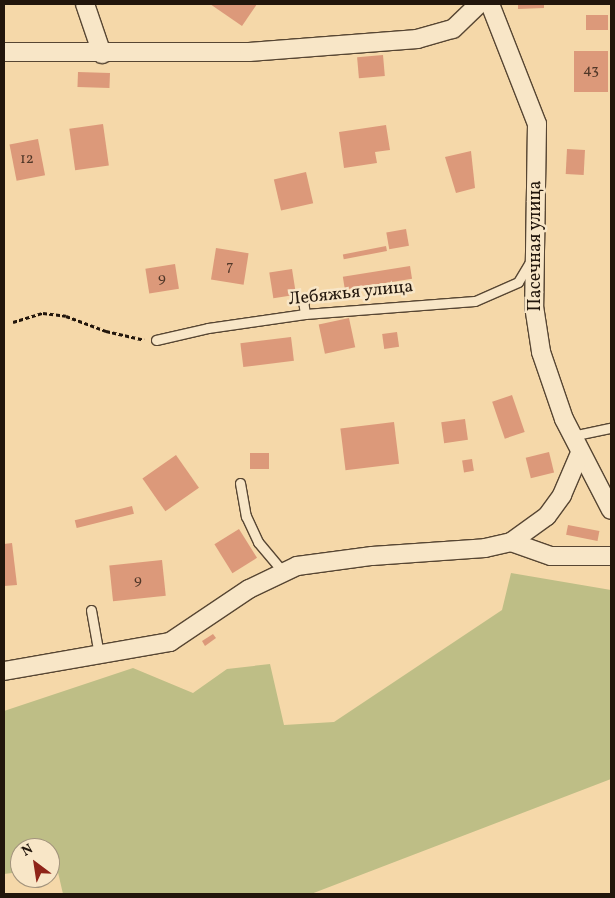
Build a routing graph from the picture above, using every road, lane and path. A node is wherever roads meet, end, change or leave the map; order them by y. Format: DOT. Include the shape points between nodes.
graph roads {
  1 [pos="85,4"];
  2 [pos="479,4"];
  3 [pos="490,4"];
  4 [pos="4,52"];
  5 [pos="102,54"];
  6 [pos="534,257"];
  7 [pos="304,300"];
  8 [pos="304,314"];
  9 [pos="13,322"];
  10 [pos="156,340"];
  11 [pos="611,428"];
  12 [pos="572,436"];
  13 [pos="580,453"];
  14 [pos="240,483"];
  15 [pos="611,510"];
  16 [pos="511,542"];
  17 [pos="611,556"];
  18 [pos="283,572"];
  19 [pos="91,610"];
  20 [pos="99,655"];
  21 [pos="4,670"];
  1 -- 5 [label="street"];
  2 -- 5 [label="street" via="453,29 417,39 249,52"];
  3 -- 6 [label="street, Пасечная улица" via="537,124"];
  4 -- 5 [label="street"];
  6 -- 8 [label="lane, Лебяжья улица" via="518,282 475,301"];
  6 -- 12 [label="street, Пасечная улица" via="534,306 541,352"];
  7 -- 8 [label="lane"];
  8 -- 10 [label="lane, Лебяжья улица" via="208,328"];
  9 -- 10 [label="path" via="43,313 66,316 136,340"];
  11 -- 12 [label="lane"];
  12 -- 13 [label="street, Пасечная улица"];
  13 -- 15 [label="street, Пасечная улица"];
  13 -- 16 [label="street" via="562,495 547,516"];
  14 -- 18 [label="lane" via="246,516 258,542"];
  16 -- 17 [label="street" via="551,556"];
  16 -- 18 [label="street" via="485,548 326,560"];
  18 -- 20 [label="street" via="249,589 170,642"];
  19 -- 20 [label="lane"];
  20 -- 21 [label="street"];
}
